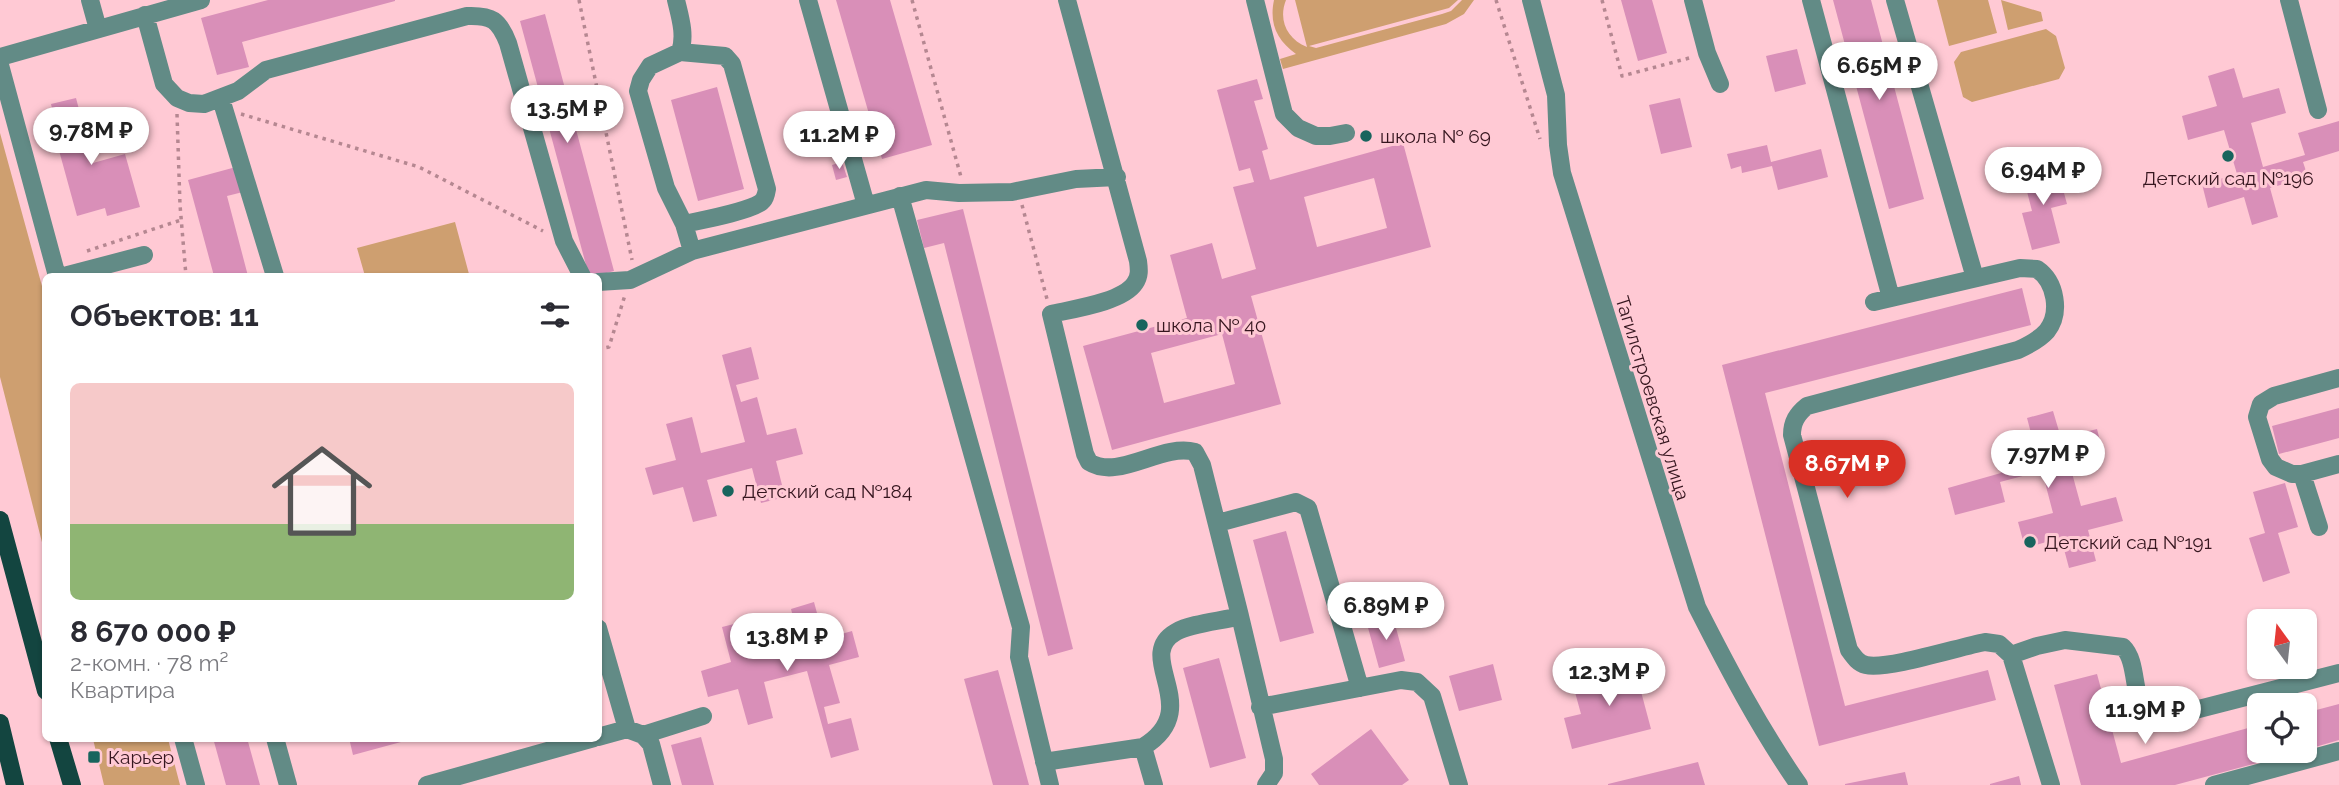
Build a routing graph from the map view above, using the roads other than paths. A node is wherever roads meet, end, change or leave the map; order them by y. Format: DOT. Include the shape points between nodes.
graph roads {
  1 [pos="90,0"];
  2 [pos="201,0"];
  3 [pos="677,0"];
  4 [pos="808,0"];
  5 [pos="1067,0"];
  6 [pos="1255,0"];
  7 [pos="1531,0"];
  8 [pos="1693,0"];
  9 [pos="1811,0"];
  10 [pos="1895,0"];
  11 [pos="2289,0"];
  12 [pos="145,15"];
  13 [pos="98,29"];
  14 [pos="680,52"];
  15 [pos="0,57"];
  16 [pos="0,65"];
  17 [pos="1720,84"];
  18 [pos="223,104"];
  19 [pos="2318,110"];
  20 [pos="1346,133"];
  21 [pos="1117,177"];
  22 [pos="900,196"];
  23 [pos="866,205"];
  24 [pos="684,224"];
  25 [pos="692,251"];
  26 [pos="144,255"];
  27 [pos="55,269"];
  28 [pos="75,273"];
  29 [pos="274,273"];
  30 [pos="580,273"];
  31 [pos="1975,278"];
  32 [pos="602,282"];
  33 [pos="2339,378"];
  34 [pos="2339,464"];
  35 [pos="2302,474"];
  36 [pos="0,520"];
  37 [pos="1218,523"];
  38 [pos="2319,527"];
  39 [pos="1240,616"];
  40 [pos="602,639"];
  41 [pos="2011,655"];
  42 [pos="2339,673"];
  43 [pos="42,676"];
  44 [pos="1360,688"];
  45 [pos="1260,707"];
  46 [pos="703,716"];
  47 [pos="0,723"];
  48 [pos="635,732"];
  49 [pos="602,737"];
  50 [pos="59,742"];
  51 [pos="184,742"];
  52 [pos="276,742"];
  53 [pos="582,742"];
  54 [pos="1143,747"];
  55 [pos="2339,751"];
  56 [pos="1044,762"];
  57 [pos="15,785"];
  58 [pos="72,785"];
  59 [pos="196,785"];
  60 [pos="288,785"];
  61 [pos="427,785"];
  62 [pos="662,785"];
  63 [pos="1051,785"];
  64 [pos="1154,785"];
  65 [pos="1266,785"];
  66 [pos="1459,785"];
  67 [pos="1799,785"];
  68 [pos="2051,785"];
  69 [pos="2214,785"];
  1 -- 13 [label="street"];
  2 -- 12 [label="street"];
  3 -- 14 [label="street" via="683,32"];
  4 -- 23 [label="street"];
  5 -- 21 [label="street"];
  6 -- 20 [label="street" via="1284,114 1298,128 1316,136"];
  7 -- 67 [label="street, Тагилстроевская улица" via="1556,95 1562,173 1698,607 1738,685"];
  8 -- 17 [label="street"];
  9 -- 31 [label="street" via="1883,300"];
  10 -- 31 [label="street"];
  11 -- 19 [label="street"];
  12 -- 13 [label="street"];
  12 -- 18 [label="street" via="164,84 189,103"];
  13 -- 15 [label="street"];
  14 -- 24 [label="street" via="649,66 638,90 666,188"];
  14 -- 24 [label="street" via="724,56 732,64 767,189 762,202"];
  16 -- 27 [label="street"];
  18 -- 29 [label="street"];
  18 -- 30 [label="street" via="266,69 467,16 493,19 508,43 564,241"];
  21 -- 22 [label="street" via="1076,179 1018,191 926,190"];
  21 -- 37 [label="street" via="1138,261 1136,282 1118,297 1051,314 1085,454 1089,462 1104,468 1176,450 1195,452"];
  22 -- 23 [label="street"];
  22 -- 56 [label="street" via="1021,627 1019,657"];
  23 -- 25 [label="street"];
  24 -- 25 [label="street"];
  25 -- 32 [label="street" via="630,280"];
  26 -- 28 [label="street"];
  31 -- 41 [label="street" via="2020,268 2044,274 2055,304 2047,331 2018,349 1807,406 1795,419 1792,435 1849,650 1856,659 1863,664 1888,665 1985,642 1999,644"];
  33 -- 35 [label="street" via="2261,404 2257,417 2270,459 2284,471"];
  34 -- 35 [label="street"];
  35 -- 38 [label="street"];
  36 -- 43 [label="main road"];
  37 -- 39 [label="street"];
  37 -- 44 [label="street" via="1296,502 1308,508"];
  39 -- 45 [label="street"];
  39 -- 54 [label="street" via="1176,632 1167,640 1161,666 1171,705 1169,722"];
  40 -- 48 [label="street"];
  41 -- 42 [label="street" via="2065,640 2123,647 2142,709 2156,720"];
  41 -- 68 [label="street"];
  44 -- 45 [label="street"];
  44 -- 66 [label="street" via="1409,680 1425,689 1432,696"];
  45 -- 65 [label="street" via="1274,759 1274,774"];
  46 -- 48 [label="street"];
  47 -- 57 [label="main road"];
  48 -- 49 [label="street"];
  48 -- 62 [label="street" via="651,744"];
  50 -- 58 [label="main road"];
  51 -- 59 [label="street"];
  52 -- 60 [label="street"];
  53 -- 61 [label="street"];
  54 -- 56 [label="street"];
  54 -- 64 [label="street"];
  55 -- 69 [label="street"];
  56 -- 63 [label="street"];
}
